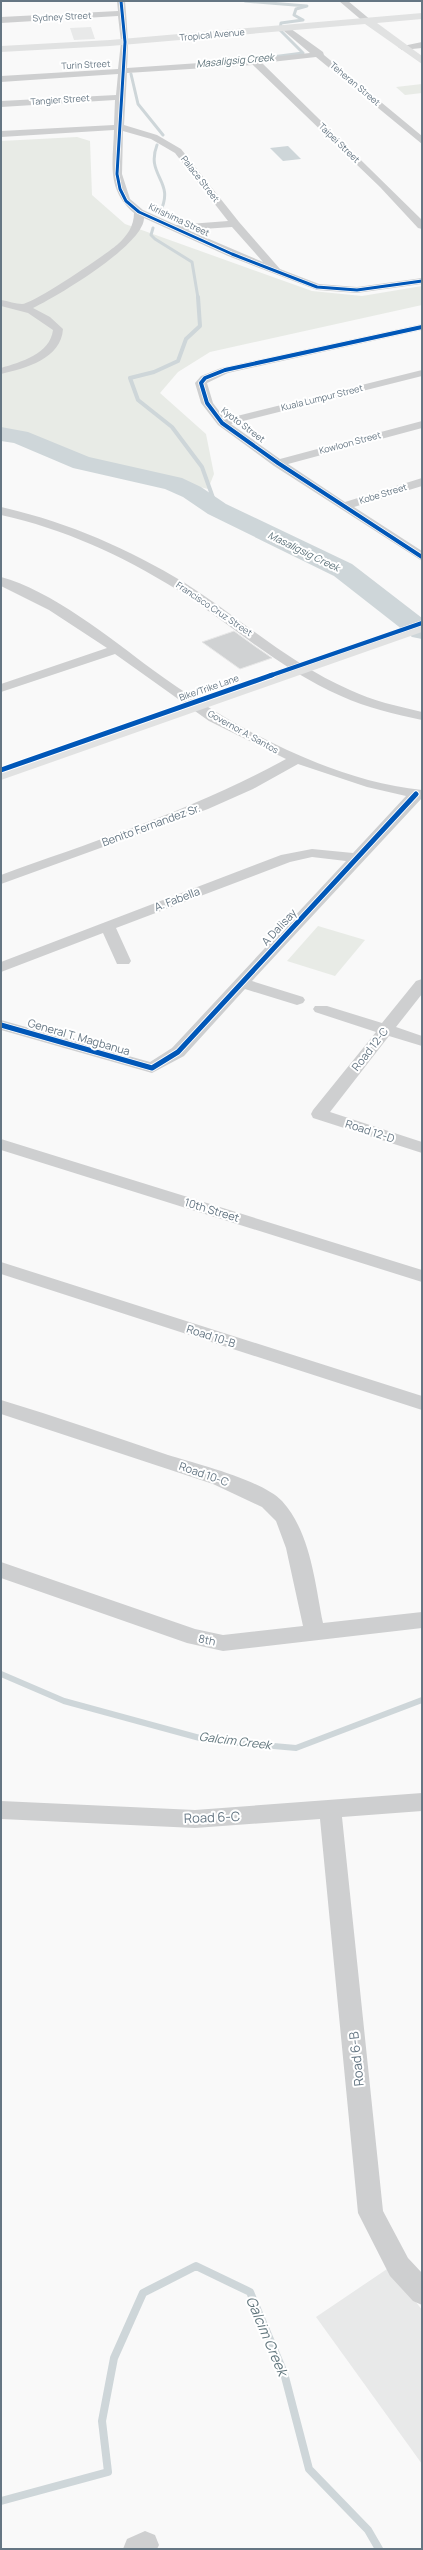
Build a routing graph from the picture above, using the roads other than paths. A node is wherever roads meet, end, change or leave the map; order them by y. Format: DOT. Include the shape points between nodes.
graph roads {
  1 [pos="121,1"];
  2 [pos="343,1"];
  3 [pos="123,13"];
  4 [pos="422,16"];
  5 [pos="1,20"];
  6 [pos="368,21"];
  7 [pos="287,28"];
  8 [pos="125,42"];
  9 [pos="422,45"];
  10 [pos="402,47"];
  11 [pos="1,49"];
  12 [pos="320,54"];
  13 [pos="255,62"];
  14 [pos="422,62"];
  15 [pos="122,72"];
  16 [pos="1,79"];
  17 [pos="120,96"];
  18 [pos="1,104"];
  19 [pos="120,128"];
  20 [pos="1,134"];
  21 [pos="422,141"];
  22 [pos="139,212"];
  23 [pos="235,224"];
  24 [pos="422,226"];
  25 [pos="174,228"];
  26 [pos="278,273"];
  27 [pos="422,280"];
  28 [pos="1,303"];
  29 [pos="23,308"];
  30 [pos="422,327"];
  31 [pos="1,371"];
  32 [pos="422,373"];
  33 [pos="222,423"];
  34 [pos="422,424"];
  35 [pos="278,463"];
  36 [pos="422,482"];
  37 [pos="344,506"];
  38 [pos="1,511"];
  39 [pos="416,547"];
  40 [pos="422,557"];
  41 [pos="1,581"];
  42 [pos="415,630"];
  43 [pos="118,649"];
  44 [pos="303,669"];
  45 [pos="1,675"];
  46 [pos="16,683"];
  47 [pos="1,688"];
  48 [pos="197,706"];
  49 [pos="422,716"];
  50 [pos="295,760"];
  51 [pos="1,775"];
  52 [pos="419,794"];
  53 [pos="357,858"];
  54 [pos="1,880"];
  55 [pos="107,926"];
  56 [pos="123,961"];
  57 [pos="1,967"];
  58 [pos="241,983"];
  59 [pos="422,984"];
  60 [pos="297,1000"];
  61 [pos="321,1009"];
  62 [pos="1,1025"];
  63 [pos="385,1030"];
  64 [pos="422,1041"];
  65 [pos="152,1068"];
  66 [pos="319,1114"];
  67 [pos="1,1144"];
  68 [pos="422,1148"];
  69 [pos="1,1268"];
  70 [pos="422,1276"];
  71 [pos="422,1403"];
  72 [pos="1,1408"];
  73 [pos="1,1570"];
  74 [pos="422,1620"];
  75 [pos="315,1633"];
  76 [pos="422,1802"];
  77 [pos="1,1810"];
  78 [pos="330,1810"];
  79 [pos="422,2292"];
  1 -- 3 [label="street, Kirishima Street"];
  2 -- 6 [label="street"];
  3 -- 5 [label="street, Sydney Street"];
  3 -- 8 [label="street, Kirishima Street"];
  4 -- 6 [label="street, Tropical Avenue"];
  6 -- 7 [label="street, Tropical Avenue"];
  6 -- 10 [label="street"];
  7 -- 8 [label="street, Tropical Avenue"];
  7 -- 12 [label="street, Teheran Street"];
  8 -- 11 [label="street, Tropical Avenue"];
  8 -- 15 [label="street, Kirishima Street"];
  9 -- 10 [label="street"];
  10 -- 14 [label="street"];
  12 -- 13 [label="street, Turin Street"];
  12 -- 21 [label="street, Teheran Street"];
  13 -- 15 [label="street, Turin Street"];
  13 -- 24 [label="street, Taipei Street"];
  15 -- 16 [label="street, Turin Street"];
  15 -- 17 [label="street, Kirishima Street"];
  17 -- 18 [label="street, Tangier Street"];
  17 -- 19 [label="street, Kirishima Street"];
  19 -- 20 [label="street, Palace Street"];
  19 -- 22 [label="street, Kirishima Street" via="117,174 120,189 126,201"];
  19 -- 23 [label="street, Palace Street" via="154,137 178,151"];
  22 -- 25 [label="street, Kirishima Street"];
  22 -- 29 [label="street" via="139,221 134,232 121,247 52,295"];
  23 -- 25 [label="street"];
  23 -- 26 [label="street, Palace Street"];
  25 -- 26 [label="street, Kirishima Street"];
  26 -- 27 [label="street, Kirishima Street" via="317,287 334,290 378,288"];
  28 -- 29 [label="street"];
  29 -- 31 [label="street" via="50,321 58,329 59,336 55,344 41,355"];
  30 -- 33 [label="street, Kyoto Street" via="214,373 201,383 201,390 212,413"];
  32 -- 33 [label="street, Kuala Lumpur Street"];
  33 -- 35 [label="street, Kyoto Street"];
  34 -- 35 [label="street, Kowloon Street"];
  35 -- 37 [label="street, Kyoto Street"];
  36 -- 37 [label="street, Kobe Street"];
  37 -- 39 [label="street, Kyoto Street"];
  38 -- 44 [label="street, Francisco Cruz Street" via="56,526 137,561 203,601"];
  39 -- 40 [label="street, Kyoto Street"];
  41 -- 43 [label="street, Governor A. Santos" via="82,623"];
  42 -- 44 [label="street"];
  43 -- 46 [label="street"];
  43 -- 48 [label="street, Governor A. Santos"];
  44 -- 48 [label="street"];
  44 -- 49 [label="street, Francisco Cruz Street" via="329,686 364,701"];
  45 -- 46 [label="street"];
  46 -- 47 [label="street"];
  48 -- 50 [label="street, Governor A. Santos" via="252,739"];
  48 -- 51 [label="street"];
  50 -- 52 [label="street, Governor A. Santos" via="378,786"];
  50 -- 54 [label="street, Benito Fernandez Sr." via="248,786 203,806"];
  52 -- 53 [label="street, A Dalisay"];
  53 -- 55 [label="street, A. Fabella" via="312,853 286,858"];
  53 -- 58 [label="street, A Dalisay"];
  55 -- 56 [label="street"];
  55 -- 57 [label="street, A. Fabella"];
  58 -- 60 [label="street"];
  58 -- 65 [label="street, A Dalisay" via="178,1052"];
  59 -- 63 [label="street, Road 12-C"];
  61 -- 63 [label="street"];
  62 -- 65 [label="street, General T. Magbanua"];
  63 -- 64 [label="street"];
  63 -- 66 [label="street, Road 12-C"];
  66 -- 68 [label="street, Road 12-D"];
  67 -- 70 [label="street, 10th Street"];
  69 -- 71 [label="street, Road 10-B"];
  72 -- 75 [label="street, Road 10-C" via="220,1479 250,1491 275,1506 294,1539"];
  73 -- 75 [label="street, 8th" via="194,1637 223,1643"];
  74 -- 75 [label="street, 8th"];
  76 -- 78 [label="street, Road 6-C"];
  77 -- 78 [label="street, Road 6-C" via="195,1819"];
  78 -- 79 [label="street, Road 6-B" via="371,2214 399,2267"];
}
